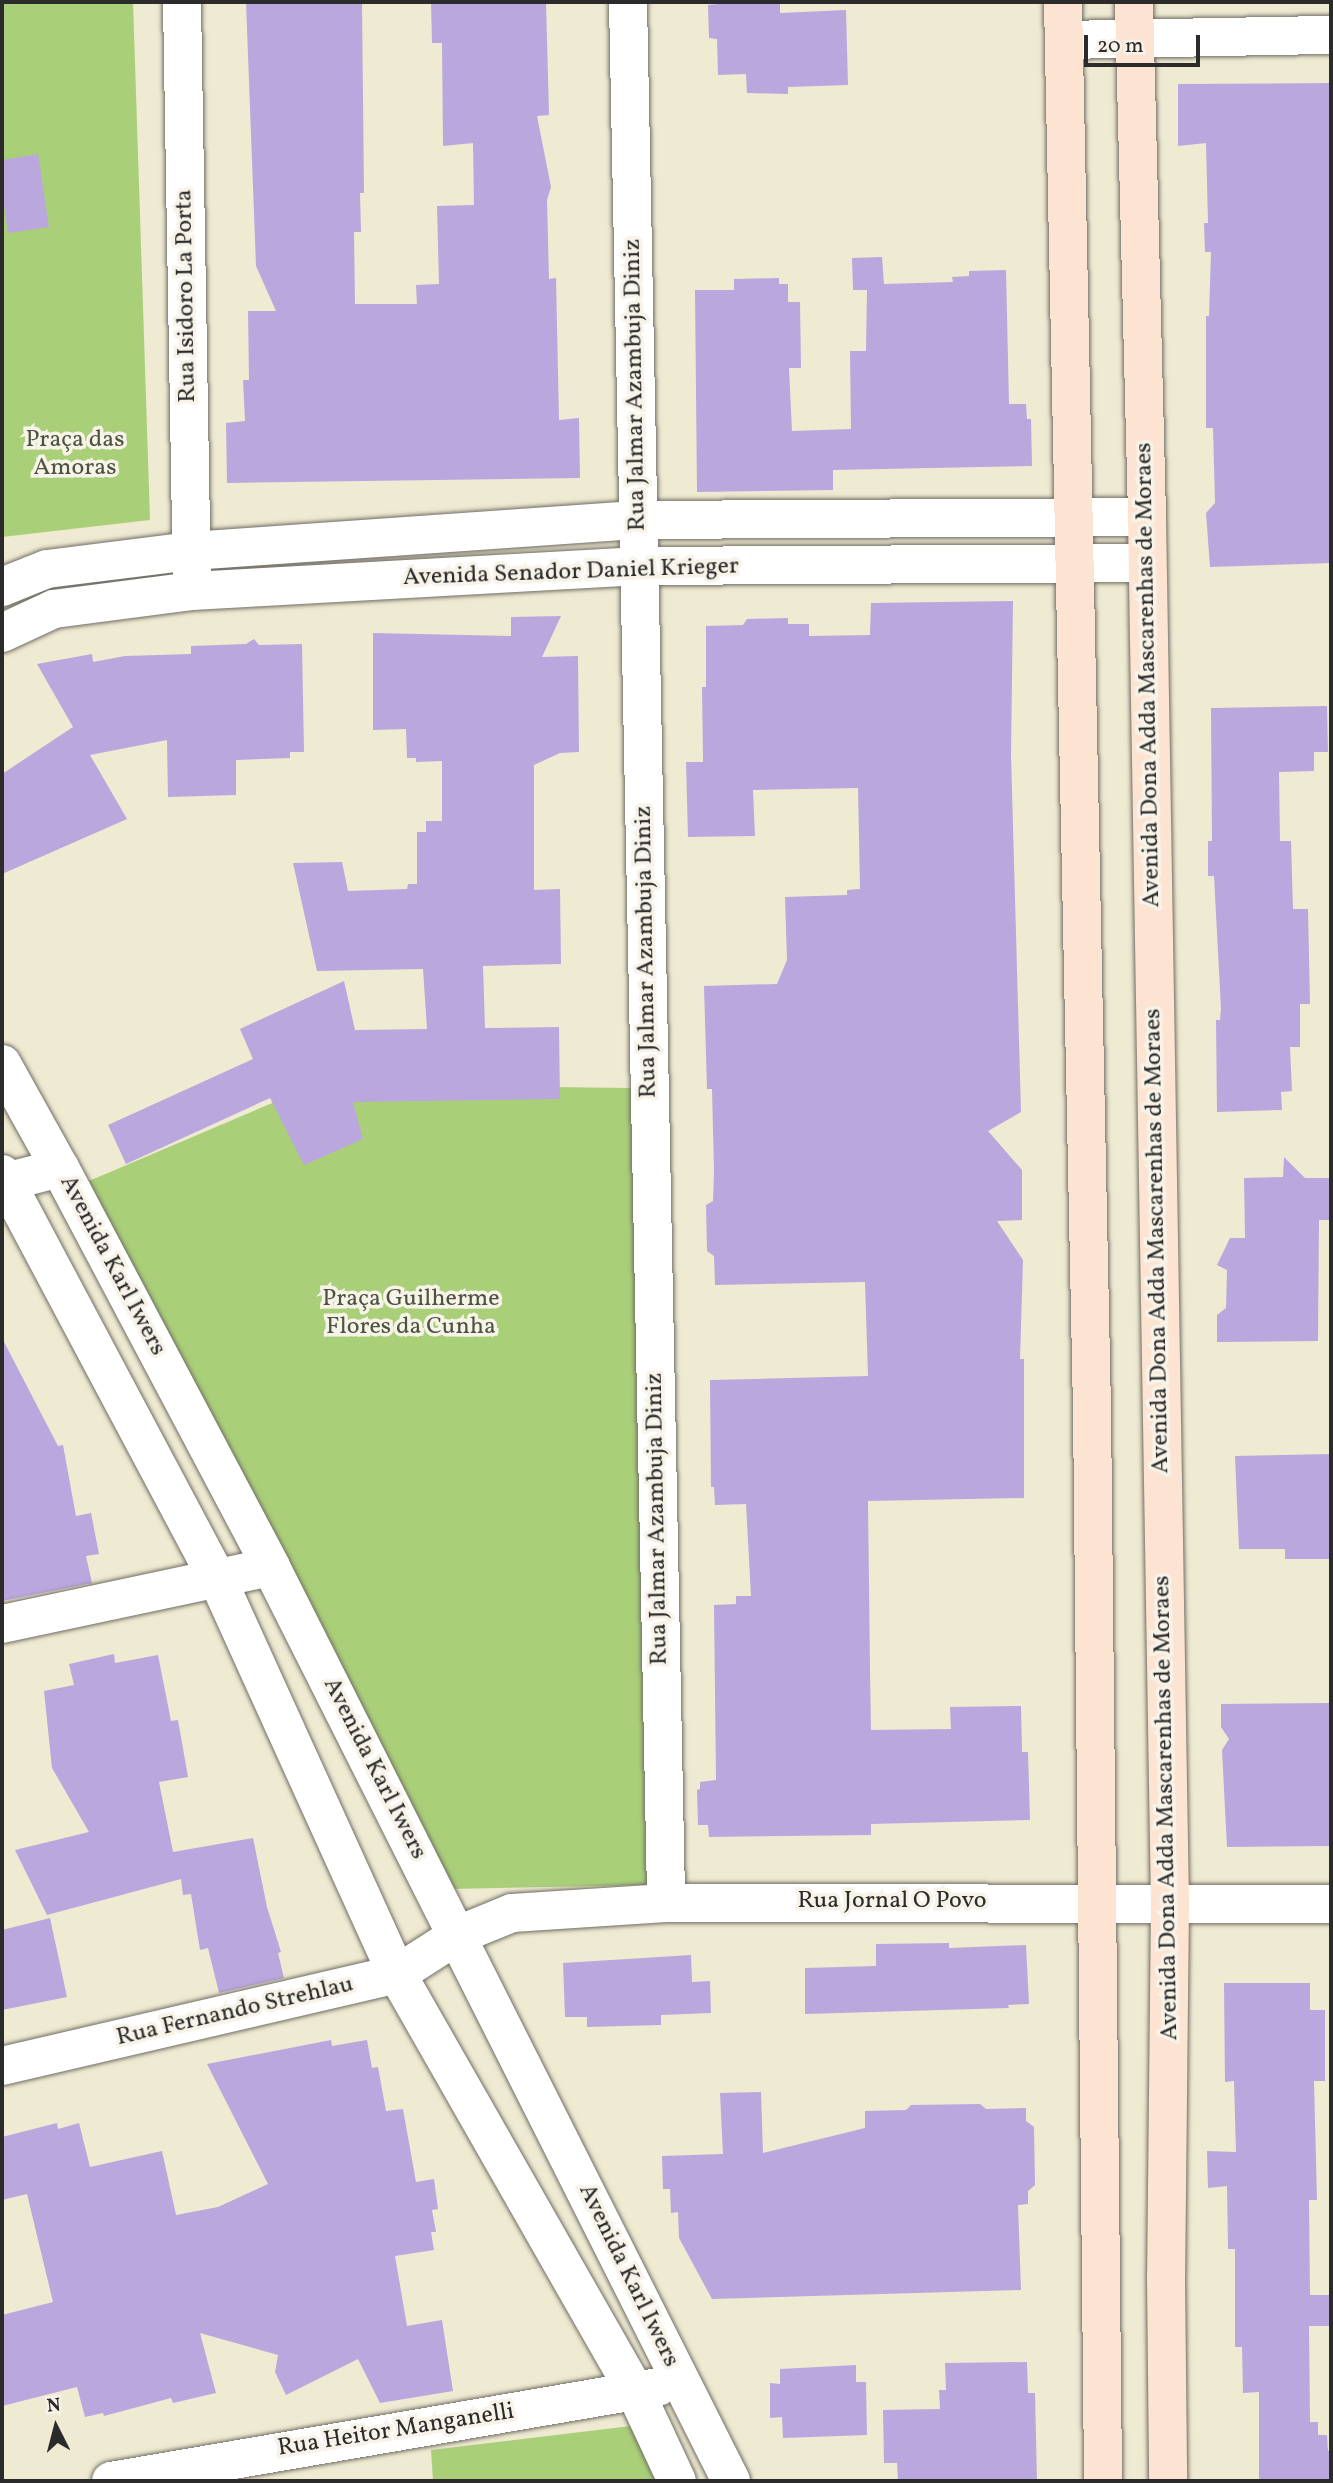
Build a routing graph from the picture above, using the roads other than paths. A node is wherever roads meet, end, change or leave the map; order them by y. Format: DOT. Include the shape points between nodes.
graph roads {
  1 [pos="182,2"];
  2 [pos="628,2"];
  3 [pos="1063,2"];
  4 [pos="1133,20"];
  5 [pos="1331,35"];
  6 [pos="1064,40"];
  7 [pos="1076,517"];
  8 [pos="1147,517"];
  9 [pos="638,520"];
  10 [pos="192,551"];
  11 [pos="1077,563"];
  12 [pos="1147,563"];
  13 [pos="639,566"];
  14 [pos="2,587"];
  15 [pos="192,591"];
  16 [pos="2,633"];
  17 [pos="2,1064"];
  18 [pos="60,1168"];
  19 [pos="3,1180"];
  20 [pos="271,1567"];
  21 [pos="217,1578"];
  22 [pos="2,1624"];
  23 [pos="1095,1902"];
  24 [pos="666,1903"];
  25 [pos="1331,1903"];
  26 [pos="1170,1904"];
  27 [pos="458,1936"];
  28 [pos="397,1974"];
  29 [pos="2,2066"];
  30 [pos="680,2382"];
  31 [pos="635,2391"];
  32 [pos="211,2472"];
  33 [pos="111,2481"];
  34 [pos="677,2481"];
  35 [pos="731,2481"];
  36 [pos="1103,2481"];
  37 [pos="1168,2481"];
  1 -- 10 [label="street, Rua Isidoro La Porta"];
  2 -- 9 [label="street, Rua Jalmar Azambuja Diniz"];
  3 -- 6 [label="main road"];
  4 -- 5 [label="street"];
  4 -- 6 [label="street"];
  4 -- 8 [label="main road, Avenida Dona Adda Mascarenhas de Moraes"];
  6 -- 7 [label="main road"];
  7 -- 8 [label="street, Avenida Senador Daniel Krieger"];
  7 -- 9 [label="street, Avenida Senador Daniel Krieger"];
  7 -- 11 [label="main road"];
  8 -- 12 [label="main road, Avenida Dona Adda Mascarenhas de Moraes"];
  9 -- 10 [label="street, Avenida Senador Daniel Krieger"];
  9 -- 13 [label="street, Rua Jalmar Azambuja Diniz"];
  10 -- 14 [label="street, Avenida Senador Daniel Krieger" via="47,569"];
  10 -- 15 [label="street, Rua Isidoro La Porta"];
  11 -- 12 [label="street, Avenida Senador Daniel Krieger"];
  11 -- 13 [label="street, Avenida Senador Daniel Krieger"];
  11 -- 23 [label="main road" via="1093,1408"];
  12 -- 26 [label="main road, Avenida Dona Adda Mascarenhas de Moraes"];
  13 -- 15 [label="street, Avenida Senador Daniel Krieger"];
  13 -- 24 [label="street, Rua Jalmar Azambuja Diniz"];
  15 -- 16 [label="street, Avenida Senador Daniel Krieger" via="54,609"];
  17 -- 18 [label="street, Avenida Karl Iwers"];
  18 -- 19 [label="street"];
  18 -- 20 [label="street, Avenida Karl Iwers"];
  19 -- 21 [label="street, Avenida Karl Iwers"];
  20 -- 21 [label="street"];
  20 -- 27 [label="street, Avenida Karl Iwers"];
  21 -- 22 [label="street"];
  21 -- 28 [label="street, Avenida Karl Iwers"];
  23 -- 24 [label="street, Rua Jornal O Povo"];
  23 -- 26 [label="street, Rua Jornal O Povo"];
  23 -- 36 [label="main road"];
  24 -- 27 [label="street, Rua Jornal O Povo" via="512,1913"];
  25 -- 26 [label="street, Rua Jornal O Povo"];
  26 -- 37 [label="main road, Avenida Dona Adda Mascarenhas de Moraes"];
  27 -- 28 [label="street, Rua Fernando Strehlau"];
  27 -- 30 [label="street, Avenida Karl Iwers"];
  28 -- 29 [label="street, Rua Fernando Strehlau"];
  28 -- 31 [label="street, Avenida Karl Iwers"];
  30 -- 31 [label="street, Rua Heitor Manganelli"];
  30 -- 35 [label="street, Avenida Karl Iwers"];
  31 -- 32 [label="street, Rua Heitor Manganelli"];
  31 -- 34 [label="street, Avenida Karl Iwers"];
  32 -- 33 [label="street, Rua Heitor Manganelli"];
}
